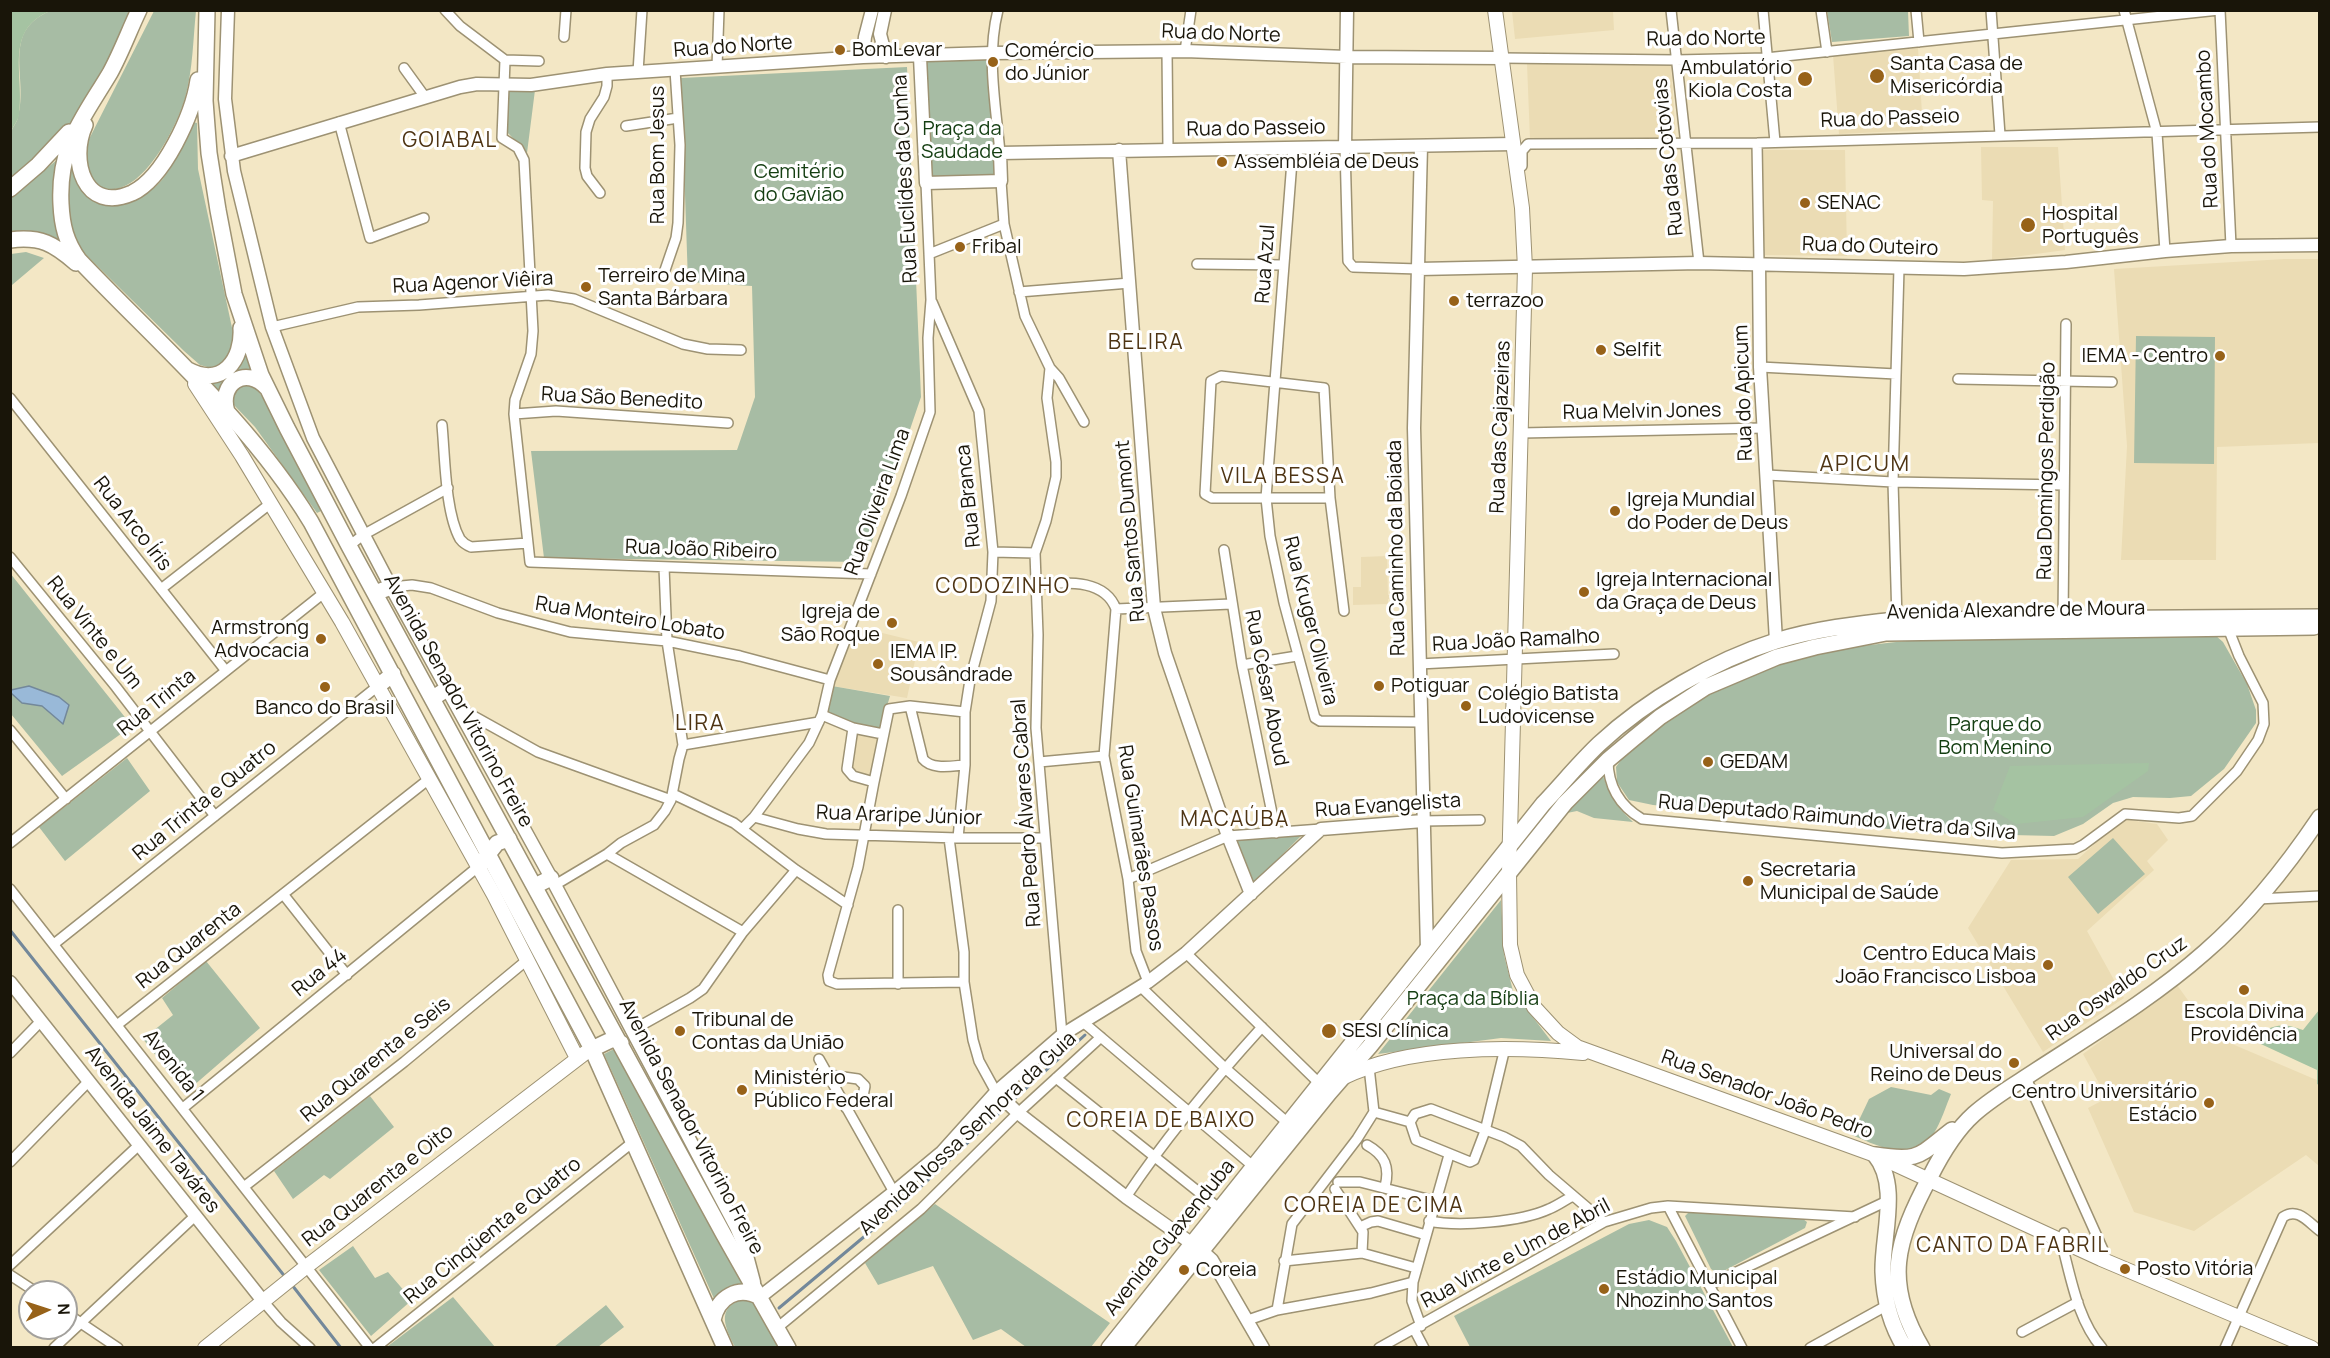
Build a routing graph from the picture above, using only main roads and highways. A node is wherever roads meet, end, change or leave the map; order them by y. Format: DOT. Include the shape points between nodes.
graph roads {
  1 [pos="139,10"];
  2 [pos="1495,10"];
  3 [pos="207,11"];
  4 [pos="111,71"];
  5 [pos="80,121"];
  6 [pos="10,189"];
  7 [pos="10,240"];
  8 [pos="234,294"];
  9 [pos="112,295"];
  10 [pos="183,367"];
  11 [pos="267,388"];
  12 [pos="227,412"];
  13 [pos="392,587"];
  14 [pos="375,593"];
  15 [pos="2319,617"];
  16 [pos="2319,627"];
  17 [pos="1822,631"];
  18 [pos="1776,641"];
  19 [pos="1815,647"];
  20 [pos="393,674"];
  21 [pos="378,686"];
  22 [pos="1706,687"];
  23 [pos="447,689"];
  24 [pos="433,698"];
  25 [pos="2319,817"];
  26 [pos="509,839"];
  27 [pos="1532,844"];
  28 [pos="1509,845"];
  29 [pos="489,854"];
  30 [pos="479,866"];
  31 [pos="1509,873"];
  32 [pos="553,881"];
  33 [pos="535,886"];
  34 [pos="1427,950"];
  35 [pos="626,1037"];
  36 [pos="1370,1046"];
  37 [pos="592,1049"];
  38 [pos="1590,1054"];
  39 [pos="577,1058"];
  40 [pos="599,1066"];
  41 [pos="1340,1079"];
  42 [pos="1325,1089"];
  43 [pos="1974,1114"];
  44 [pos="1875,1155"];
  45 [pos="1937,1162"];
  46 [pos="1928,1180"];
  47 [pos="2063,1237"];
  48 [pos="1196,1247"];
  49 [pos="758,1294"];
  50 [pos="2239,1313"];
  51 [pos="713,1320"];
  52 [pos="2319,1344"];
  53 [pos="206,1347"];
  54 [pos="726,1347"];
  55 [pos="788,1347"];
  56 [pos="1109,1347"];
  57 [pos="1123,1347"];
  58 [pos="1905,1347"];
  59 [pos="1922,1347"];
  60 [pos="2312,1347"];
  1 -- 4 [label="main road"];
  2 -- 28 [label="main road, Rua das Cajazeiras" via="1522,208 1525,268"];
  3 -- 4 [label="main road" via="197,89 186,121 157,172 142,187 116,197 90,189 78,159 83,131"];
  3 -- 8 [label="main road, Avenida Senador Vitorino Freire" via="205,101 216,199"];
  4 -- 5 [label="main road"];
  5 -- 6 [label="main road"];
  5 -- 9 [label="main road" via="64,154 62,224 75,255"];
  7 -- 9 [label="main road" via="35,239 52,244"];
  8 -- 10 [label="main road" via="241,335 231,365 210,375"];
  8 -- 11 [label="main road, Avenida Senador Vitorino Freire"];
  9 -- 10 [label="main road"];
  10 -- 12 [label="main road"];
  10 -- 21 [label="main road" via="271,503"];
  11 -- 12 [label="main road" via="253,378 236,380 226,392"];
  11 -- 14 [label="main road, Avenida Senador Vitorino Freire"];
  12 -- 20 [label="main road" via="303,509"];
  13 -- 14 [label="main road"];
  14 -- 24 [label="main road, Avenida Senador Vitorino Freire"];
  15 -- 17 [label="main road, Avenida Alexandre de Moura" via="1897,620"];
  16 -- 19 [label="main road, Avenida Alexandre de Moura" via="1902,632"];
  17 -- 18 [label="main road, Avenida Alexandre de Moura"];
  17 -- 19 [label="main road" via="1814,638"];
  18 -- 22 [label="main road" via="1773,653 1725,673"];
  18 -- 28 [label="main road, Avenida Alexandre de Moura" via="1688,681 1642,710 1588,755"];
  19 -- 22 [label="main road, Avenida Alexandre de Moura" via="1777,657"];
  20 -- 21 [label="main road"];
  20 -- 29 [label="main road"];
  21 -- 30 [label="main road"];
  22 -- 27 [label="main road, Avenida Alexandre de Moura" via="1660,717 1608,760 1565,803"];
  23 -- 24 [label="main road"];
  24 -- 26 [label="main road, Avenida Senador Vitorino Freire"];
  25 -- 43 [label="main road, Rua Oswaldo Cruz" via="2257,899 2205,952 2159,989"];
  26 -- 29 [label="main road" via="500,841"];
  26 -- 33 [label="main road, Avenida Senador Vitorino Freire"];
  27 -- 28 [label="main road" via="1523,848"];
  27 -- 31 [label="main road, Avenida Alexandre de Moura"];
  28 -- 31 [label="main road, Rua Senador João Pedro"];
  28 -- 34 [label="main road, Avenida Guaxenduba"];
  29 -- 30 [label="main road"];
  29 -- 37 [label="main road"];
  30 -- 39 [label="main road"];
  31 -- 36 [label="main road, Avenida Guaxenduba"];
  31 -- 38 [label="main road, Rua Senador João Pedro" via="1510,945 1522,987 1558,1033"];
  32 -- 33 [label="main road"];
  33 -- 35 [label="main road, Avenida Senador Vitorino Freire"];
  34 -- 36 [label="main road" via="1427,968 1378,1029"];
  34 -- 42 [label="main road, Avenida Guaxenduba"];
  35 -- 37 [label="main road"];
  35 -- 49 [label="main road, Avenida Senador Vitorino Freire"];
  36 -- 41 [label="main road, Avenida Guaxenduba"];
  37 -- 39 [label="main road, Rua Quarenta e Oito"];
  37 -- 40 [label="main road"];
  38 -- 41 [label="main road, Rua Senador João Pedro" via="1505,1048 1430,1055 1369,1067"];
  38 -- 44 [label="main road, Rua Senador João Pedro"];
  39 -- 40 [label="main road"];
  39 -- 53 [label="main road, Rua Quarenta e Oito"];
  40 -- 51 [label="main road"];
  41 -- 42 [label="main road, Avenida Guaxenduba"];
  42 -- 48 [label="main road, Avenida Guaxenduba"];
  42 -- 48 [label="main road, Avenida Guaxenduba" via="1289,1124 1220,1209"];
  43 -- 44 [label="main road" via="1915,1158"];
  43 -- 45 [label="main road, Rua Oswaldo Cruz"];
  44 -- 46 [label="main road, Rua Senador João Pedro"];
  44 -- 58 [label="main road" via="1887,1175 1883,1270 1886,1306"];
  45 -- 46 [label="main road, Rua Oswaldo Cruz"];
  45 -- 47 [label="main road" via="1946,1179"];
  46 -- 47 [label="main road, Rua Senador João Pedro"];
  46 -- 59 [label="main road, Rua Oswaldo Cruz" via="1906,1226 1898,1271 1905,1316"];
  47 -- 50 [label="main road"];
  48 -- 56 [label="main road, Avenida Guaxenduba"];
  48 -- 57 [label="main road, Avenida Guaxenduba"];
  49 -- 51 [label="main road" via="733,1294 720,1304"];
  49 -- 55 [label="main road, Avenida Senador Vitorino Freire"];
  50 -- 52 [label="main road"];
  50 -- 60 [label="main road"];
  51 -- 54 [label="main road"];
}
